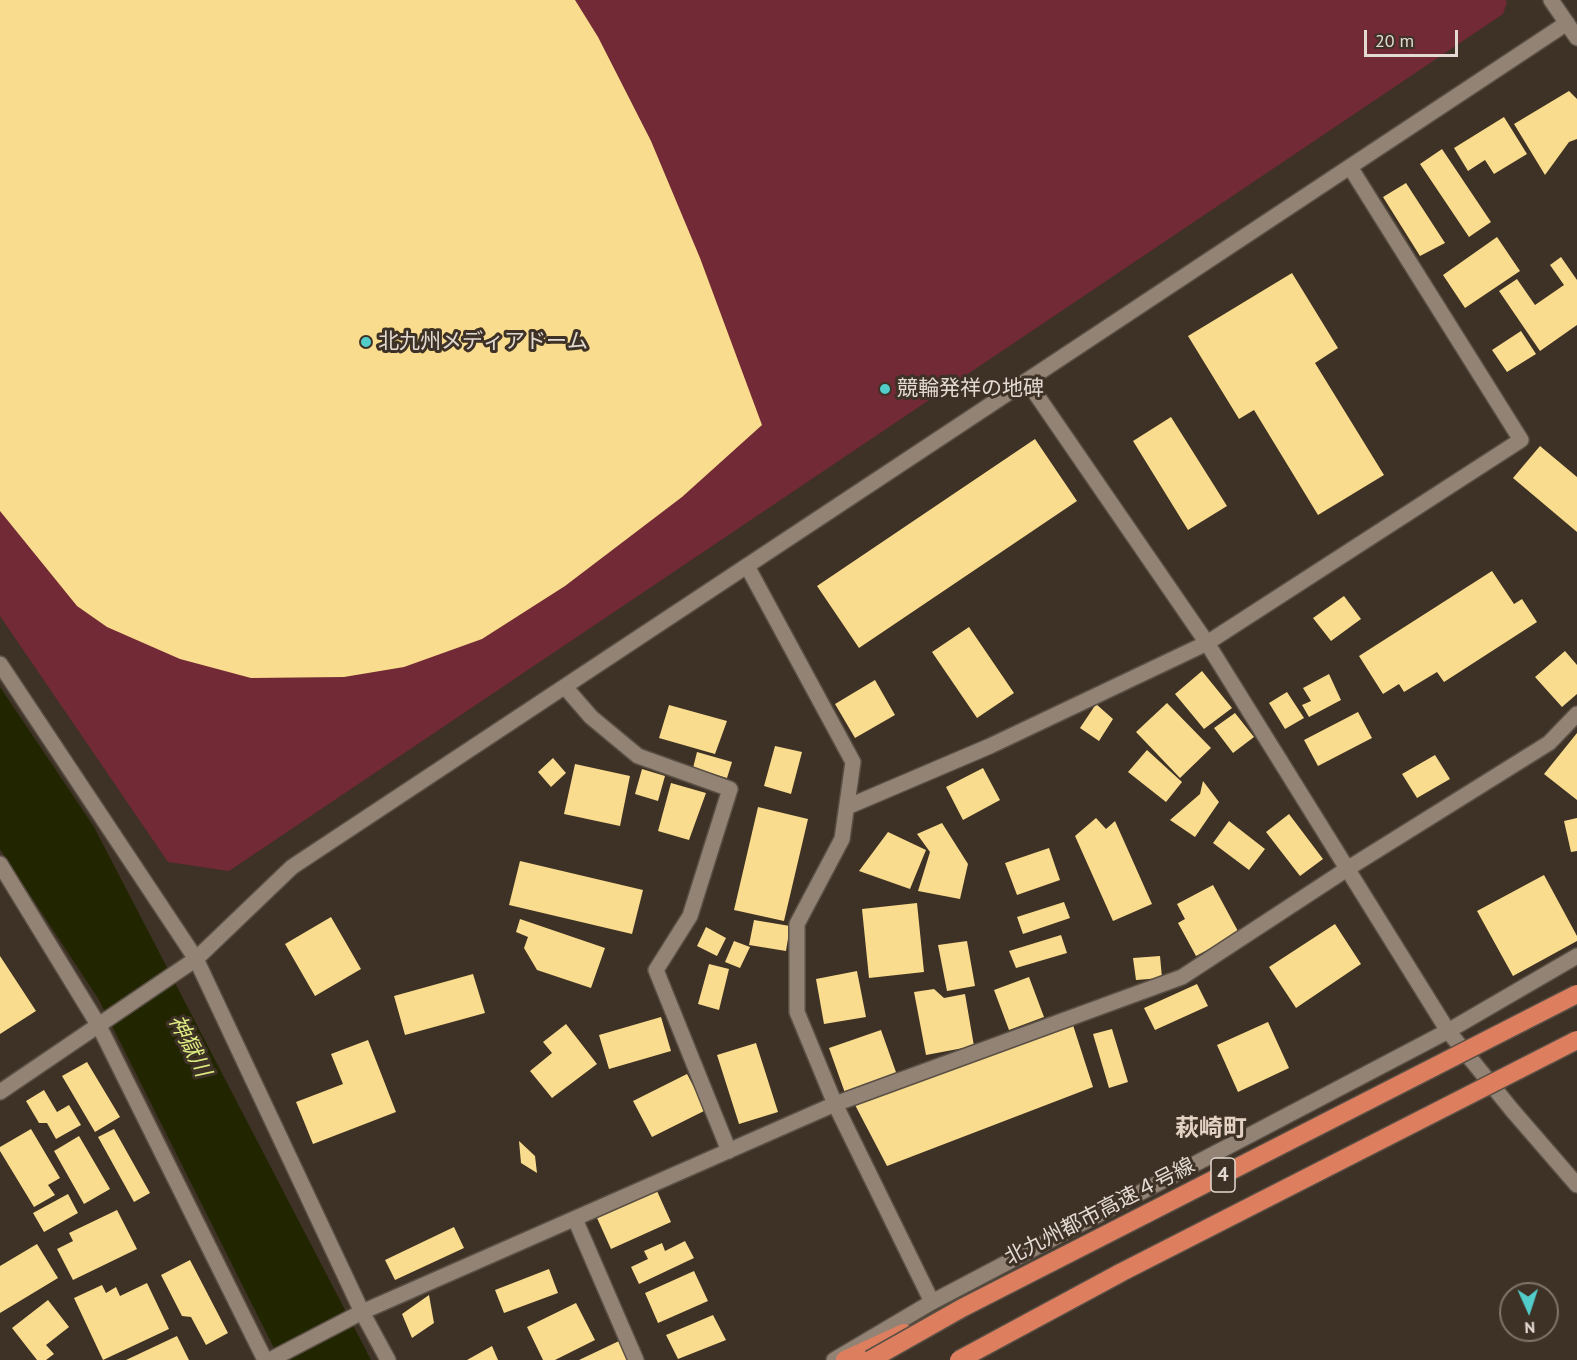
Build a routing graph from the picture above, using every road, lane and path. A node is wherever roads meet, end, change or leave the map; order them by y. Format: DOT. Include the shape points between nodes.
graph roads {
  1 [pos="1551,0"];
  2 [pos="1567,23"];
  3 [pos="1577,38"];
  4 [pos="1350,167"];
  5 [pos="1027,381"];
  6 [pos="747,566"];
  7 [pos="1207,643"];
  8 [pos="0,664"];
  9 [pos="565,687"];
  10 [pos="1577,714"];
  11 [pos="847,807"];
  12 [pos="0,864"];
  13 [pos="1347,869"];
  14 [pos="1577,956"];
  15 [pos="196,959"];
  16 [pos="1577,994"];
  17 [pos="99,1026"];
  18 [pos="1448,1030"];
  19 [pos="1577,1040"];
  20 [pos="0,1092"];
  21 [pos="835,1104"];
  22 [pos="729,1151"];
  23 [pos="1577,1185"];
  24 [pos="575,1219"];
  25 [pos="932,1302"];
  26 [pos="962,1308"];
  27 [pos="362,1312"];
  28 [pos="267,1360"];
  29 [pos="388,1360"];
  30 [pos="636,1360"];
  31 [pos="834,1360"];
  32 [pos="845,1360"];
  33 [pos="870,1360"];
  34 [pos="959,1360"];
  1 -- 2 [label="street"];
  2 -- 3 [label="street"];
  2 -- 4 [label="street"];
  4 -- 5 [label="street"];
  4 -- 7 [label="street" via="1521,440"];
  5 -- 6 [label="street"];
  5 -- 7 [label="street"];
  6 -- 9 [label="street"];
  6 -- 11 [label="street" via="853,762"];
  7 -- 11 [label="street" via="990,746"];
  7 -- 13 [label="street"];
  8 -- 15 [label="street"];
  9 -- 15 [label="street" via="292,867"];
  9 -- 22 [label="street" via="591,717 638,756 730,789 690,916 656,970"];
  10 -- 13 [label="street" via="1549,743"];
  11 -- 21 [label="street" via="842,839 796,924 797,1012"];
  12 -- 17 [label="street"];
  13 -- 18 [label="street"];
  13 -- 21 [label="street" via="1182,977"];
  14 -- 18 [label="street"];
  15 -- 17 [label="street"];
  15 -- 27 [label="street"];
  16 -- 26 [label="highway, 北九州都市高速４号線 / 4, bridge"];
  17 -- 20 [label="street"];
  17 -- 28 [label="street"];
  18 -- 23 [label="street"];
  18 -- 25 [label="street"];
  19 -- 34 [label="highway, 4, bridge" via="1122,1272"];
  21 -- 22 [label="street"];
  21 -- 25 [label="street"];
  22 -- 24 [label="street"];
  24 -- 27 [label="street"];
  24 -- 30 [label="street"];
  25 -- 31 [label="street"];
  26 -- 32 [label="highway, bridge"];
  26 -- 33 [label="highway, 北九州都市高速４号線 / 4, bridge"];
  27 -- 28 [label="street"];
  27 -- 29 [label="street"];
}
